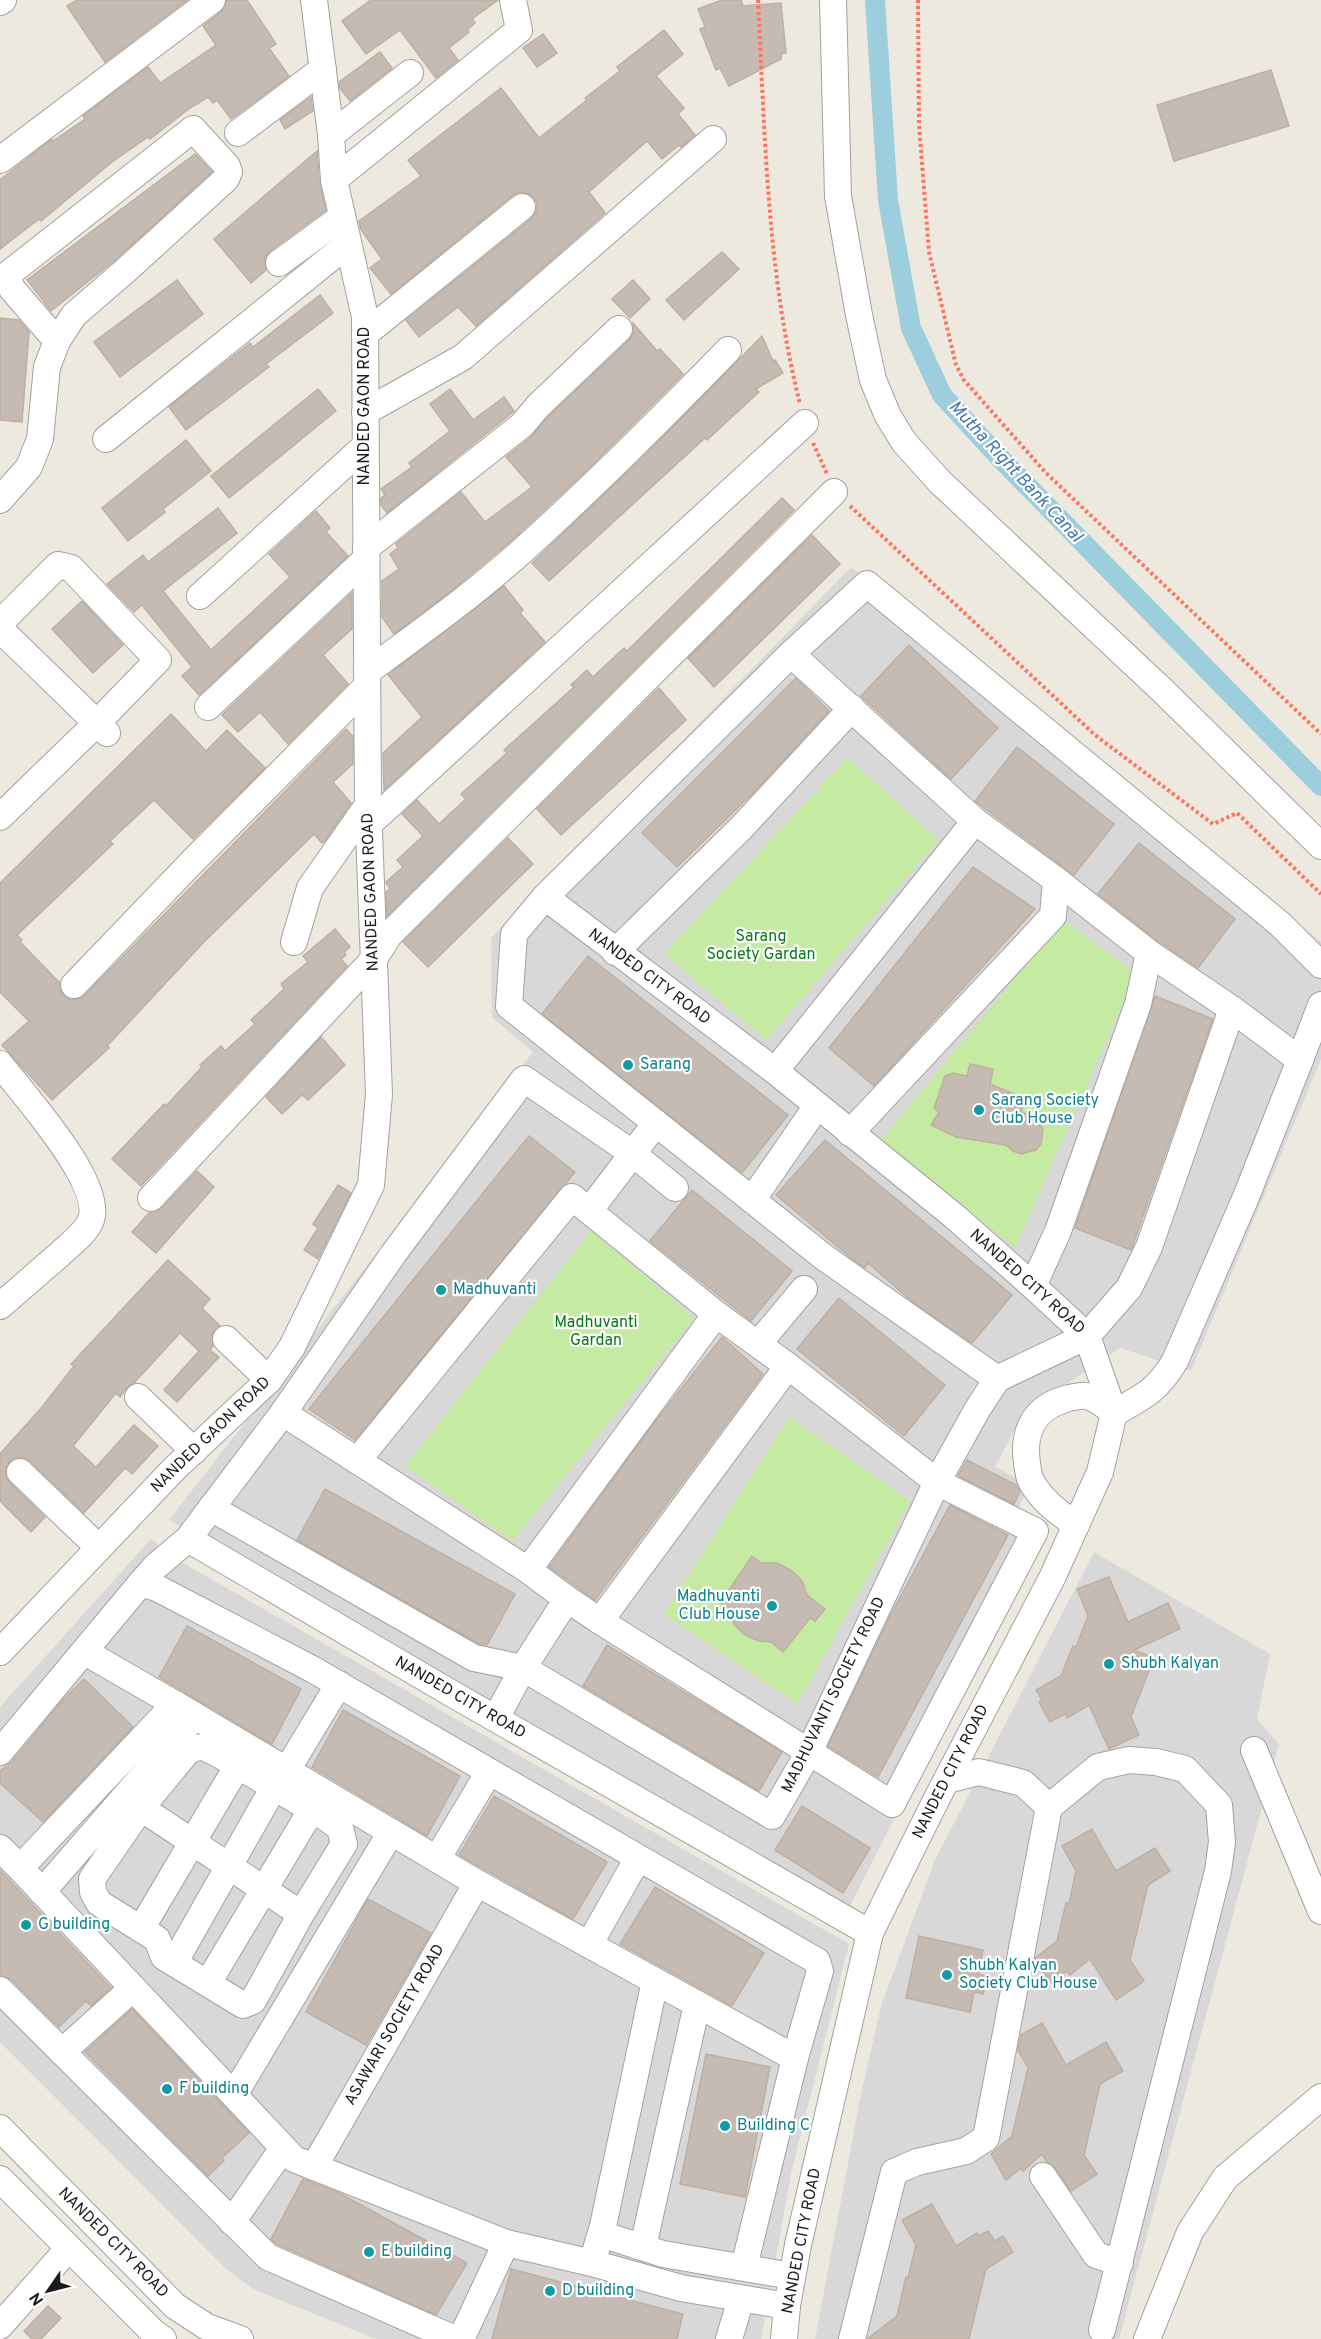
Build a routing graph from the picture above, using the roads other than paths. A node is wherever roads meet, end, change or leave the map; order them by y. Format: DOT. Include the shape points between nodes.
graph roads {
  1 [pos="212,0"];
  2 [pos="513,0"];
  3 [pos="833,0"];
  4 [pos="320,4"];
  5 [pos="323,69"];
  6 [pos="410,73"];
  7 [pos="238,133"];
  8 [pos="331,135"];
  9 [pos="713,139"];
  10 [pos="0,160"];
  11 [pos="334,180"];
  12 [pos="522,207"];
  13 [pos="342,217"];
  14 [pos="348,244"];
  15 [pos="279,263"];
  16 [pos="619,329"];
  17 [pos="365,334"];
  18 [pos="57,341"];
  19 [pos="728,350"];
  20 [pos="365,412"];
  21 [pos="805,423"];
  22 [pos="106,439"];
  23 [pos="365,446"];
  24 [pos="834,492"];
  25 [pos="0,500"];
  26 [pos="366,553"];
  27 [pos="200,596"];
  28 [pos="0,623"];
  29 [pos="0,629"];
  30 [pos="791,654"];
  31 [pos="367,679"];
  32 [pos="208,707"];
  33 [pos="852,708"];
  34 [pos="102,728"];
  35 [pos="368,815"];
  36 [pos="0,818"];
  37 [pos="975,822"];
  38 [pos="1321,846"];
  39 [pos="1056,880"];
  40 [pos="545,897"];
  41 [pos="294,942"];
  42 [pos="615,952"];
  43 [pos="1149,953"];
  44 [pos="374,959"];
  45 [pos="1321,965"];
  46 [pos="74,985"];
  47 [pos="1321,1005"];
  48 [pos="1232,1010"];
  49 [pos="1300,1060"];
  50 [pos="0,1064"];
  51 [pos="775,1071"];
  52 [pos="817,1106"];
  53 [pos="656,1123"];
  54 [pos="850,1133"];
  55 [pos="632,1153"];
  56 [pos="675,1188"];
  57 [pos="151,1198"];
  58 [pos="752,1200"];
  59 [pos="589,1211"];
  60 [pos="1033,1286"];
  61 [pos="804,1289"];
  62 [pos="0,1306"];
  63 [pos="716,1314"];
  64 [pos="1087,1335"];
  65 [pos="225,1339"];
  66 [pos="758,1344"];
  67 [pos="788,1366"];
  68 [pos="997,1379"];
  69 [pos="269,1380"];
  70 [pos="138,1397"];
  71 [pos="283,1413"];
  72 [pos="1114,1413"];
  73 [pos="194,1451"];
  74 [pos="357,1461"];
  75 [pos="20,1472"];
  76 [pos="937,1482"];
  77 [pos="211,1508"];
  78 [pos="1076,1525"];
  79 [pos="198,1544"];
  80 [pos="99,1548"];
  81 [pos="528,1570"];
  82 [pos="141,1583"];
  83 [pos="567,1599"];
  84 [pos="600,1621"];
  85 [pos="0,1652"];
  86 [pos="85,1652"];
  87 [pos="522,1668"];
  88 [pos="339,1684"];
  89 [pos="185,1710"];
  90 [pos="496,1718"];
  91 [pos="1254,1750"];
  92 [pos="0,1752"];
  93 [pos="809,1752"];
  94 [pos="238,1765"];
  95 [pos="489,1772"];
  96 [pos="281,1779"];
  97 [pos="947,1779"];
  98 [pos="132,1803"];
  99 [pos="1049,1807"];
  100 [pos="312,1809"];
  101 [pos="391,1832"];
  102 [pos="191,1842"];
  103 [pos="0,1848"];
  104 [pos="638,1858"];
  105 [pos="436,1859"];
  106 [pos="228,1866"];
  107 [pos="20,1869"];
  108 [pos="477,1882"];
  109 [pos="265,1890"];
  110 [pos="42,1892"];
  111 [pos="1321,1911"];
  112 [pos="301,1914"];
  113 [pos="141,1929"];
  114 [pos="870,1933"];
  115 [pos="589,1945"];
  116 [pos="174,1963"];
  117 [pos="655,1982"];
  118 [pos="208,1983"];
  119 [pos="133,1988"];
  120 [pos="0,1990"];
  121 [pos="698,2004"];
  122 [pos="62,2052"];
  123 [pos="795,2058"];
  124 [pos="234,2095"];
  125 [pos="1321,2097"];
  126 [pos="0,2128"];
  127 [pos="283,2148"];
  128 [pos="314,2167"];
  129 [pos="1042,2176"];
  130 [pos="0,2179"];
  131 [pos="232,2222"];
  132 [pos="601,2234"];
  133 [pos="506,2243"];
  134 [pos="643,2247"];
  135 [pos="68,2249"];
  136 [pos="592,2263"];
  137 [pos="1120,2263"];
  138 [pos="744,2267"];
  139 [pos="792,2276"];
  140 [pos="741,2299"];
  141 [pos="787,2306"];
  142 [pos="0,2326"];
  143 [pos="1102,2330"];
  144 [pos="163,2339"];
  145 [pos="240,2339"];
  146 [pos="460,2339"];
  147 [pos="729,2339"];
  148 [pos="784,2339"];
  149 [pos="852,2339"];
  150 [pos="1148,2339"];
  1 -- 10 [label="street"];
  2 -- 11 [label="street" via="519,30"];
  3 -- 38 [label="street" via="838,196 873,380 888,416 904,442 940,482"];
  4 -- 5 [label="street, NANDED GAON ROAD"];
  5 -- 7 [label="street"];
  5 -- 8 [label="street, NANDED GAON ROAD"];
  6 -- 8 [label="street"];
  8 -- 11 [label="street, NANDED GAON ROAD"];
  9 -- 20 [label="street" via="463,357"];
  11 -- 13 [label="street, NANDED GAON ROAD"];
  12 -- 17 [label="street"];
  13 -- 14 [label="street, NANDED GAON ROAD"];
  13 -- 15 [label="street"];
  14 -- 17 [label="street, NANDED GAON ROAD" via="365,317"];
  14 -- 22 [label="street"];
  16 -- 26 [label="street" via="522,425"];
  17 -- 20 [label="street, NANDED GAON ROAD"];
  18 -- 18 [label="street" via="74,315 226,179 227,166 193,129 7,275 12,289"];
  18 -- 25 [label="street" via="47,367 40,439 29,467"];
  19 -- 31 [label="street" via="651,429 520,552"];
  20 -- 23 [label="street, NANDED GAON ROAD"];
  21 -- 35 [label="street"];
  23 -- 26 [label="street, NANDED GAON ROAD"];
  23 -- 27 [label="street"];
  24 -- 44 [label="street" via="389,935"];
  26 -- 31 [label="street, NANDED GAON ROAD"];
  26 -- 32 [label="street"];
  28 -- 34 [label="street" via="58,565 71,568 158,660"];
  29 -- 34 [label="street"];
  30 -- 33 [label="street"];
  30 -- 40 [label="street"];
  30 -- 45 [label="street" via="867,584 1280,924"];
  31 -- 35 [label="street, NANDED GAON ROAD"];
  31 -- 46 [label="street"];
  33 -- 37 [label="street"];
  33 -- 42 [label="street" via="742,827"];
  34 -- 36 [label="street"];
  35 -- 41 [label="street" via="310,888"];
  35 -- 44 [label="street, NANDED GAON ROAD"];
  37 -- 39 [label="street"];
  37 -- 51 [label="street"];
  39 -- 43 [label="street"];
  39 -- 54 [label="street" via="1053,916"];
  40 -- 42 [label="street, NANDED CITY ROAD"];
  40 -- 53 [label="street" via="514,934 508,1006"];
  42 -- 51 [label="street, NANDED CITY ROAD"];
  43 -- 48 [label="street"];
  43 -- 60 [label="street" via="1131,1025 1058,1231"];
  44 -- 57 [label="street"];
  44 -- 69 [label="street, NANDED GAON ROAD" via="379,1094 372,1185 292,1347"];
  47 -- 49 [label="street"];
  48 -- 49 [label="street"];
  48 -- 64 [label="street" via="1149,1247 1129,1288"];
  49 -- 72 [label="street" via="1175,1361 1164,1380 1149,1394"];
  50 -- 62 [label="street" via="68,1150 90,1194 93,1215 89,1225 70,1244"];
  51 -- 52 [label="street, NANDED CITY ROAD"];
  52 -- 54 [label="street, NANDED CITY ROAD"];
  52 -- 58 [label="street"];
  53 -- 55 [label="street"];
  53 -- 58 [label="street"];
  54 -- 60 [label="street, NANDED CITY ROAD" via="954,1216"];
  55 -- 56 [label="street"];
  55 -- 59 [label="street"];
  55 -- 71 [label="street" via="525,1079 394,1253"];
  58 -- 68 [label="street" via="825,1258"];
  59 -- 63 [label="street"];
  59 -- 74 [label="street" via="572,1197"];
  60 -- 64 [label="street, NANDED CITY ROAD"];
  61 -- 66 [label="street"];
  63 -- 66 [label="street"];
  63 -- 81 [label="street"];
  64 -- 68 [label="street"];
  64 -- 72 [label="street, NANDED CITY ROAD"];
  65 -- 69 [label="street"];
  66 -- 67 [label="street"];
  67 -- 76 [label="street"];
  67 -- 84 [label="street"];
  68 -- 76 [label="street, MADHUVANTI SOCIETY ROAD"];
  69 -- 73 [label="street, NANDED GAON ROAD"];
  70 -- 73 [label="street"];
  71 -- 74 [label="street"];
  71 -- 77 [label="street"];
  72 -- 78 [label="street, NANDED CITY ROAD" via="1100,1472"];
  72 -- 78 [label="street" via="1084,1395 1053,1402 1041,1410 1029,1430 1025,1448 1029,1478 1043,1500"];
  73 -- 80 [label="street, NANDED GAON ROAD"];
  74 -- 81 [label="street"];
  75 -- 80 [label="street"];
  76 -- 93 [label="street, MADHUVANTI SOCIETY ROAD"];
  76 -- 93 [label="street" via="1035,1532 892,1804"];
  77 -- 79 [label="street"];
  77 -- 87 [label="street" via="474,1658"];
  78 -- 97 [label="street, NANDED CITY ROAD"];
  79 -- 82 [label="street" via="155,1567"];
  79 -- 90 [label="street, NANDED CITY ROAD"];
  80 -- 85 [label="street, NANDED GAON ROAD"];
  81 -- 83 [label="street"];
  82 -- 86 [label="street"];
  82 -- 88 [label="street"];
  83 -- 84 [label="street"];
  83 -- 87 [label="street"];
  84 -- 93 [label="street"];
  86 -- 89 [label="street"];
  86 -- 92 [label="street"];
  87 -- 90 [label="street"];
  87 -- 93 [label="street, MADHUVANTI SOCIETY ROAD" via="772,1816"];
  88 -- 95 [label="street"];
  88 -- 96 [label="street"];
  89 -- 96 [label="street"];
  89 -- 98 [label="street"];
  89 -- 107 [label="street"];
  90 -- 114 [label="street, NANDED CITY ROAD"];
  91 -- 111 [label="street"];
  94 -- 96 [label="street"];
  94 -- 98 [label="street" via="196,1746"];
  94 -- 102 [label="street"];
  95 -- 104 [label="street"];
  95 -- 105 [label="street"];
  96 -- 100 [label="street"];
  96 -- 101 [label="street"];
  96 -- 106 [label="street"];
  97 -- 99 [label="street" via="979,1772 1023,1783"];
  97 -- 114 [label="street, NANDED CITY ROAD"];
  98 -- 102 [label="street"];
  98 -- 110 [label="street"];
  98 -- 113 [label="street" via="92,1879 92,1886 99,1903"];
  99 -- 137 [label="street" via="1098,1767 1129,1760 1185,1769 1219,1805 1218,1871"];
  99 -- 149 [label="street" via="986,2138 966,2151 917,2162 894,2172"];
  100 -- 109 [label="street"];
  100 -- 112 [label="street" via="340,1828 344,1844"];
  101 -- 105 [label="street"];
  101 -- 124 [label="street"];
  102 -- 106 [label="street"];
  102 -- 113 [label="street"];
  103 -- 107 [label="street"];
  104 -- 115 [label="street"];
  104 -- 123 [label="street" via="817,1961 820,1971"];
  105 -- 108 [label="street"];
  106 -- 109 [label="street"];
  106 -- 116 [label="street"];
  107 -- 110 [label="street"];
  108 -- 115 [label="street"];
  108 -- 128 [label="street, ASAWARI SOCIETY ROAD"];
  109 -- 112 [label="street"];
  109 -- 118 [label="street"];
  110 -- 119 [label="street"];
  112 -- 118 [label="street" via="253,2001 243,2005"];
  113 -- 116 [label="street" via="157,1939 164,1957"];
  114 -- 139 [label="street, NANDED CITY ROAD"];
  115 -- 117 [label="street"];
  116 -- 118 [label="street"];
  117 -- 121 [label="street"];
  117 -- 132 [label="street"];
  119 -- 122 [label="street"];
  119 -- 124 [label="street"];
  120 -- 122 [label="street"];
  121 -- 123 [label="street"];
  121 -- 134 [label="street"];
  122 -- 131 [label="street"];
  123 -- 138 [label="street"];
  124 -- 127 [label="street"];
  125 -- 150 [label="street" via="1225,2178 1190,2232"];
  126 -- 145 [label="street, NANDED CITY ROAD" via="175,2306 207,2327"];
  127 -- 128 [label="street" via="294,2159"];
  127 -- 131 [label="street"];
  128 -- 133 [label="street"];
  129 -- 137 [label="street" via="1096,2255"];
  130 -- 135 [label="street"];
  131 -- 146 [label="street" via="268,2257"];
  132 -- 134 [label="street"];
  132 -- 136 [label="street"];
  133 -- 136 [label="street"];
  133 -- 146 [label="street"];
  134 -- 138 [label="street"];
  135 -- 142 [label="street"];
  135 -- 144 [label="street"];
  136 -- 140 [label="street" via="646,2280"];
  137 -- 143 [label="street"];
  138 -- 139 [label="street"];
  139 -- 141 [label="street, NANDED CITY ROAD"];
  140 -- 141 [label="street"];
  140 -- 147 [label="street"];
  141 -- 148 [label="street, NANDED CITY ROAD"];
}
